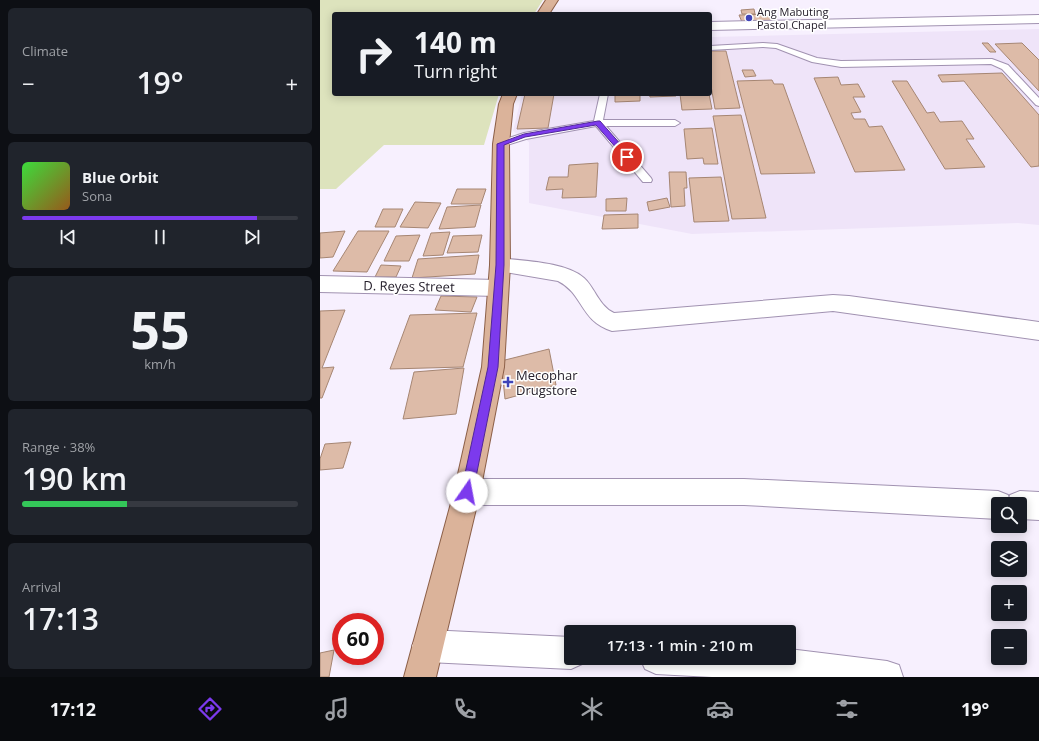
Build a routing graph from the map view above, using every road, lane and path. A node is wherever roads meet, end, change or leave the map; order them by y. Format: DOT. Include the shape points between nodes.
graph roads {
  1 [pos="552,0"];
  2 [pos="543,12"];
  3 [pos="1039,19"];
  4 [pos="1039,25"];
  5 [pos="712,26"];
  6 [pos="712,32"];
  7 [pos="712,48"];
  8 [pos="509,96"];
  9 [pos="604,96"];
  10 [pos="1039,103"];
  11 [pos="598,122"];
  12 [pos="675,123"];
  13 [pos="501,144"];
  14 [pos="647,180"];
  15 [pos="499,276"];
  16 [pos="320,284"];
  17 [pos="1039,331"];
  18 [pos="467,492"];
  19 [pos="991,504"];
  20 [pos="1027,505"];
  21 [pos="1039,506"];
  22 [pos="428,646"];
  23 [pos="564,653"];
  24 [pos="784,665"];
  25 [pos="420,677"];
  26 [pos="887,677"];
  1 -- 2 [label="main road"];
  3 -- 5 [label="street"];
  4 -- 6 [label="street"];
  7 -- 10 [label="lane" via="777,46 815,60 841,64 992,62 1006,67"];
  8 -- 13 [label="main road"];
  9 -- 11 [label="lane"];
  11 -- 12 [label="lane"];
  11 -- 13 [label="lane" via="524,136"];
  11 -- 14 [label="lane"];
  13 -- 15 [label="main road"];
  15 -- 16 [label="street, D. Reyes Street"];
  15 -- 17 [label="street, D. Reyes Street" via="571,276 578,282 597,313 612,322 833,303"];
  15 -- 18 [label="main road" via="493,367"];
  18 -- 19 [label="street" via="744,492"];
  18 -- 22 [label="main road"];
  20 -- 21 [label="street"];
  22 -- 23 [label="street"];
  22 -- 25 [label="main road"];
  24 -- 26 [label="street"];
}
